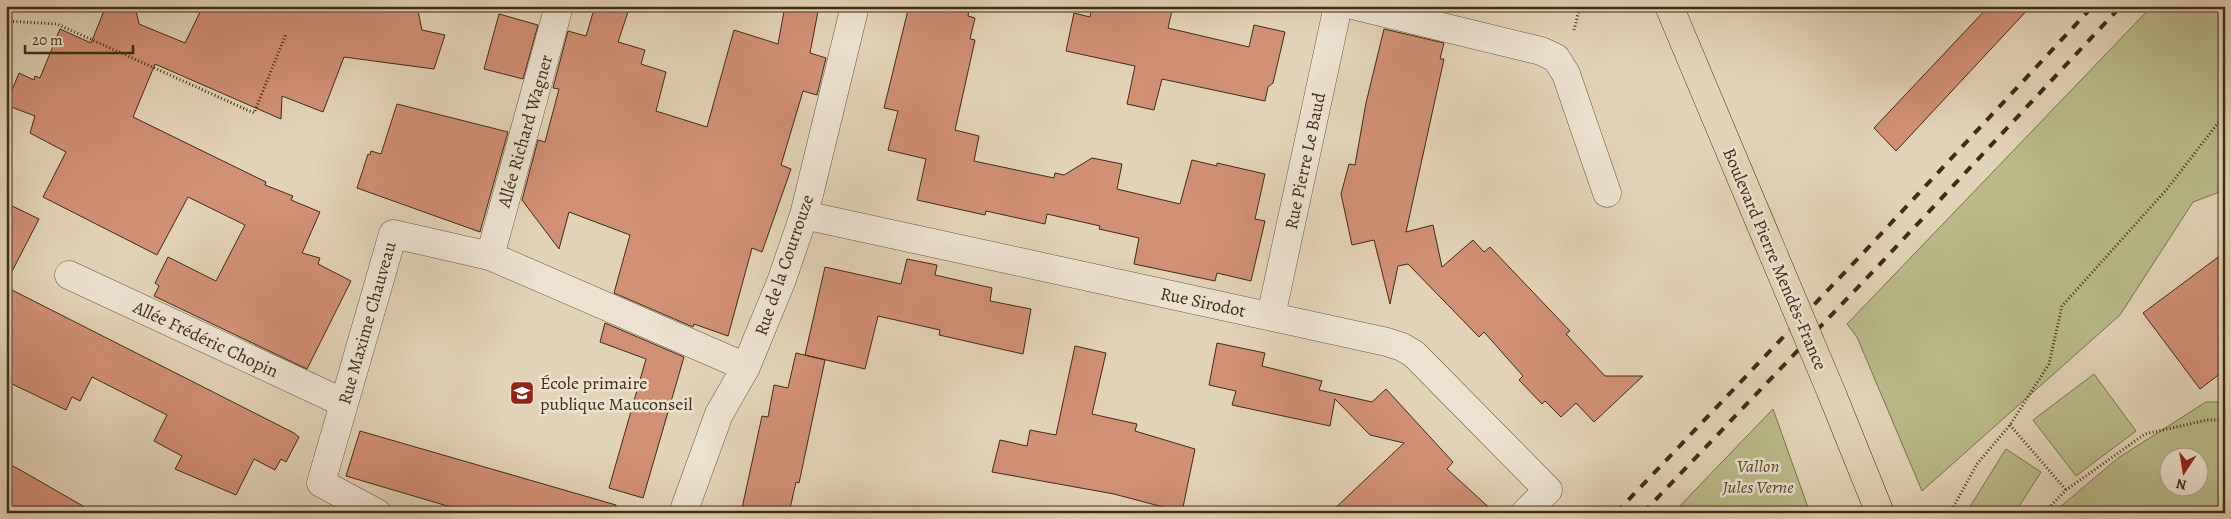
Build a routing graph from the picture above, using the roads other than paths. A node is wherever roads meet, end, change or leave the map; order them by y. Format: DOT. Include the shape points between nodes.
graph roads {
  1 [pos="559,6"];
  2 [pos="855,6"];
  3 [pos="1338,6"];
  4 [pos="1356,6"];
  5 [pos="1669,6"];
  6 [pos="1607,193"];
  7 [pos="804,215"];
  8 [pos="490,256"];
  9 [pos="69,276"];
  10 [pos="1271,316"];
  11 [pos="746,367"];
  12 [pos="344,403"];
  13 [pos="377,513"];
  14 [pos="683,513"];
  15 [pos="1525,513"];
  16 [pos="1880,513"];
  1 -- 8 [label="street, Allée Richard Wagner"];
  2 -- 7 [label="street, Rue de la Courrouze"];
  3 -- 10 [label="street, Rue Pierre Le Baud"];
  4 -- 6 [label="street" via="1541,51 1556,58 1566,74"];
  5 -- 16 [label="main road, Boulevard Pierre Mendès-France, bridge"];
  7 -- 10 [label="street, Rue Sirodot"];
  7 -- 11 [label="street, Rue de la Courrouze"];
  8 -- 11 [label="street, Rue Maxime Chauveau"];
  8 -- 12 [label="street, Rue Maxime Chauveau" via="393,234"];
  9 -- 12 [label="street, Allée Frédéric Chopin"];
  10 -- 15 [label="street, Rue Sirodot" via="1387,342 1414,354 1548,490"];
  11 -- 14 [label="street, Rue de la Courrouze" via="719,414"];
  12 -- 13 [label="street, Rue Maxime Chauveau" via="321,483"];
}
